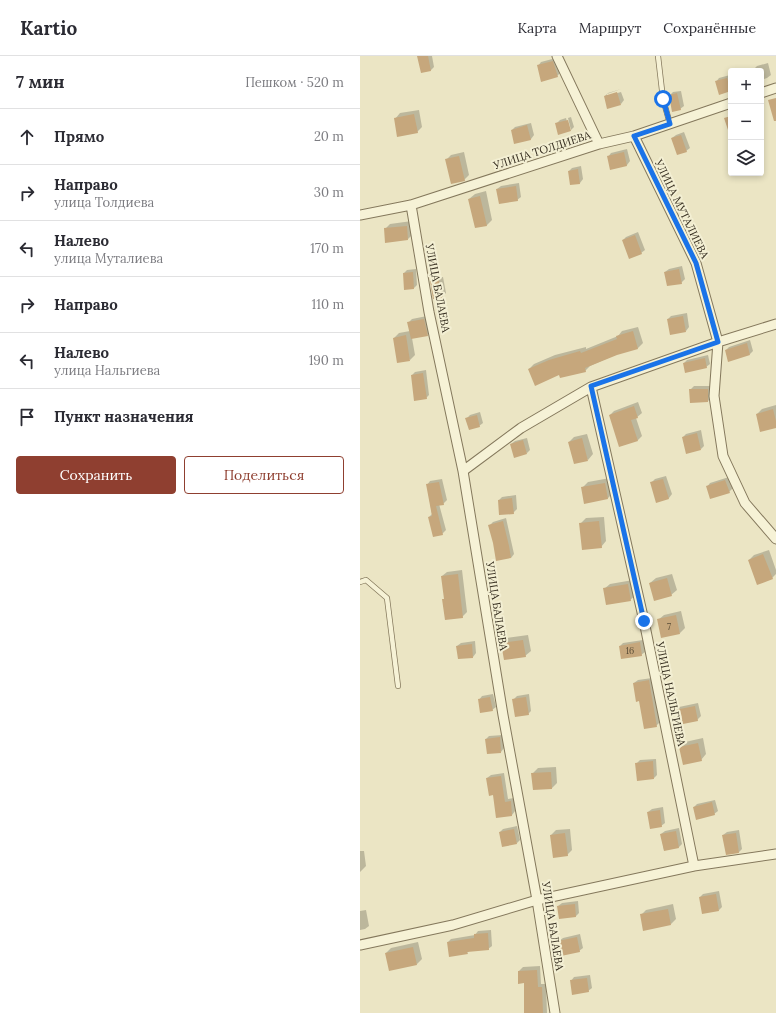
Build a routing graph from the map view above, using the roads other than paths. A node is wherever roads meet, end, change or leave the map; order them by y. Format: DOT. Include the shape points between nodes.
graph roads {
  1 [pos="558,56"];
  2 [pos="658,56"];
  3 [pos="776,88"];
  4 [pos="764,92"];
  5 [pos="728,104"];
  6 [pos="670,124"];
  7 [pos="634,136"];
  8 [pos="599,144"];
  9 [pos="411,205"];
  10 [pos="360,215"];
  11 [pos="776,324"];
  12 [pos="718,342"];
  13 [pos="591,386"];
  14 [pos="463,471"];
  15 [pos="776,539"];
  16 [pos="360,582"];
  17 [pos="398,686"];
  18 [pos="776,854"];
  19 [pos="694,866"];
  20 [pos="537,900"];
  21 [pos="360,945"];
  22 [pos="555,1013"];
  1 -- 8 [label="street"];
  2 -- 6 [label="lane" via="663,99"];
  3 -- 4 [label="street"];
  5 -- 6 [label="street, УЛИЦА ТОЛДИЕВА"];
  6 -- 7 [label="street, УЛИЦА ТОЛДИЕВА"];
  7 -- 8 [label="street, УЛИЦА ТОЛДИЕВА"];
  7 -- 12 [label="street, УЛИЦА МУТАЛИЕВА" via="696,263"];
  8 -- 9 [label="street, УЛИЦА ТОЛДИЕВА"];
  9 -- 10 [label="street, УЛИЦА ТОЛДИЕВА"];
  9 -- 14 [label="street, УЛИЦА БАЛАЕВА" via="429,312"];
  11 -- 12 [label="street"];
  12 -- 13 [label="street"];
  12 -- 15 [label="street, УЛИЦА МУТАЛИЕВА" via="714,396 723,456 745,503"];
  13 -- 14 [label="street" via="521,428"];
  13 -- 19 [label="street, УЛИЦА НАЛЬГИЕВА" via="644,621"];
  14 -- 20 [label="street, УЛИЦА БАЛАЕВА" via="503,715"];
  16 -- 17 [label="lane" via="366,580 387,598"];
  18 -- 19 [label="street"];
  19 -- 20 [label="street"];
  20 -- 21 [label="street" via="453,925"];
  20 -- 22 [label="street, УЛИЦА БАЛАЕВА"];
}
